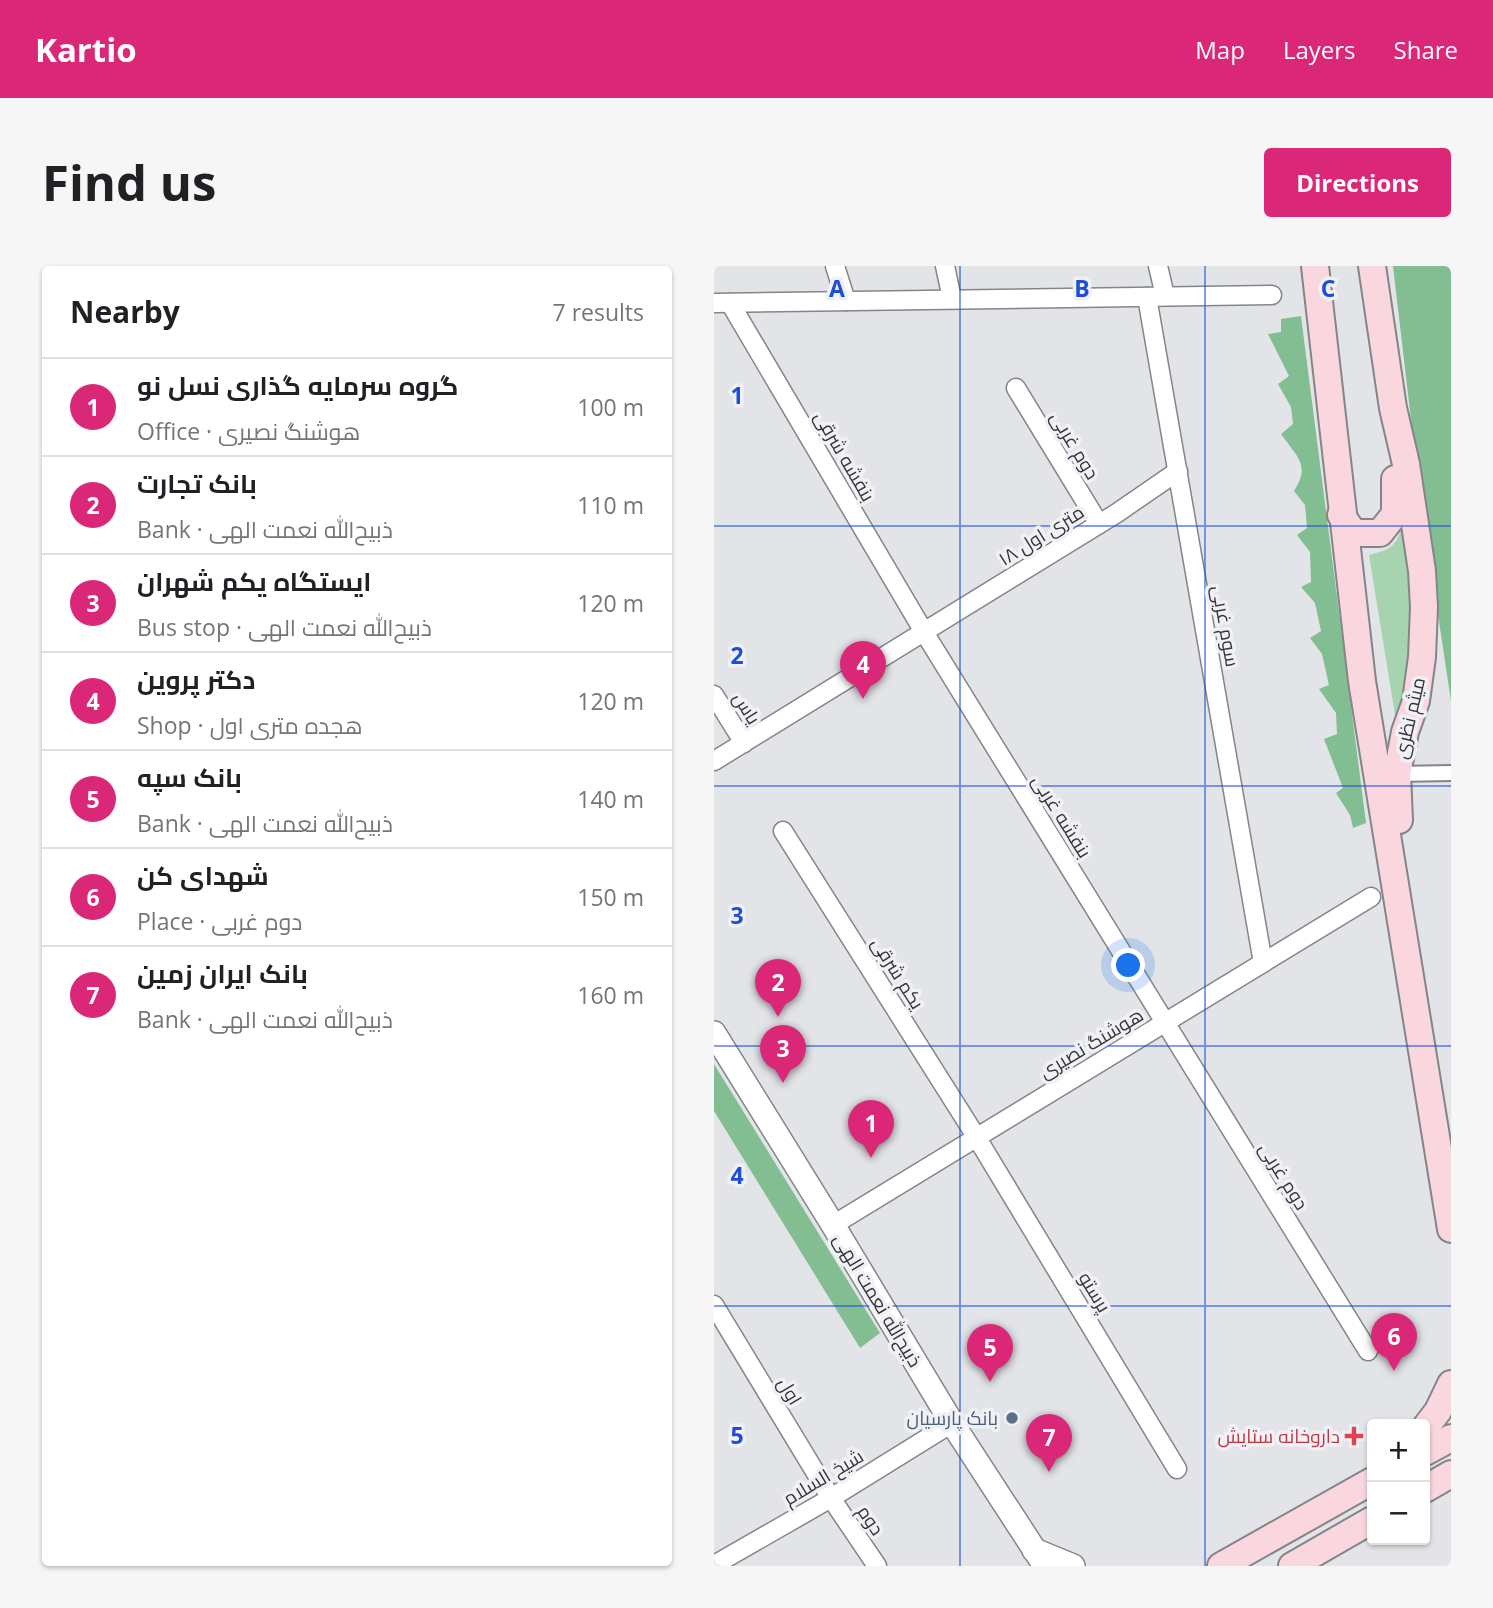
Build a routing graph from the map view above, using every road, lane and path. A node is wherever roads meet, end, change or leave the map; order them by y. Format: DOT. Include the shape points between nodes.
graph roads {
  1 [pos="835,266"];
  2 [pos="945,266"];
  3 [pos="1158,266"];
  4 [pos="1315,266"];
  5 [pos="1372,266"];
  6 [pos="1272,295"];
  7 [pos="1156,296"];
  8 [pos="951,299"];
  9 [pos="846,301"];
  10 [pos="722,303"];
  11 [pos="1016,388"];
  12 [pos="1394,408"];
  13 [pos="1178,471"];
  14 [pos="1341,515"];
  15 [pos="1099,524"];
  16 [pos="923,632"];
  17 [pos="714,695"];
  18 [pos="744,743"];
  19 [pos="714,761"];
  20 [pos="1451,773"];
  21 [pos="1397,774"];
  22 [pos="783,831"];
  23 [pos="1371,897"];
  24 [pos="1263,963"];
  25 [pos="1165,1023"];
  26 [pos="714,1033"];
  27 [pos="977,1138"];
  28 [pos="1451,1169"];
  29 [pos="833,1225"];
  30 [pos="1451,1229"];
  31 [pos="714,1305"];
  32 [pos="1368,1351"];
  33 [pos="1451,1384"];
  34 [pos="1430,1421"];
  35 [pos="952,1423"];
  36 [pos="1451,1438"];
  37 [pos="1430,1449"];
  38 [pos="1177,1469"];
  39 [pos="1451,1474"];
  40 [pos="1368,1482"];
  41 [pos="1430,1486"];
  42 [pos="831,1498"];
  43 [pos="1367,1523"];
  44 [pos="1038,1561"];
  45 [pos="714,1565"];
  46 [pos="877,1566"];
  47 [pos="1073,1566"];
  48 [pos="1221,1566"];
  49 [pos="1292,1566"];
  1 -- 9 [label="street"];
  2 -- 8 [label="street"];
  3 -- 7 [label="street, سوم غربی"];
  4 -- 14 [label="main road"];
  5 -- 12 [label="main road, میثم نظری"];
  6 -- 7 [label="street"];
  7 -- 8 [label="street"];
  7 -- 13 [label="street, سوم غربی"];
  8 -- 9 [label="street"];
  9 -- 10 [label="street"];
  10 -- 16 [label="street, بنفشه شرقی"];
  11 -- 15 [label="street, دوم غربی"];
  12 -- 14 [label="main road" via="1395,514 1380,533 1368,534 1354,533"];
  12 -- 21 [label="main road, میثم نظری" via="1422,570 1424,607 1416,701"];
  13 -- 15 [label="street, ۱۸ متری اول"];
  13 -- 24 [label="street, سوم غربی"];
  14 -- 30 [label="main road" via="1362,681"];
  15 -- 16 [label="street, ۱۸ متری اول"];
  16 -- 18 [label="street, ۱۸ متری اول"];
  16 -- 25 [label="street, بنفشه غربی"];
  17 -- 18 [label="street, یاس"];
  18 -- 19 [label="street, ۱۸ متری اول"];
  20 -- 21 [label="street"];
  21 -- 28 [label="main road, میثم نظری" via="1401,865"];
  22 -- 27 [label="street, یکم شرقی"];
  23 -- 24 [label="street, هوشنگ نصیری"];
  24 -- 25 [label="street, هوشنگ نصیری"];
  25 -- 27 [label="street, هوشنگ نصیری"];
  25 -- 32 [label="street, دوم غربی"];
  26 -- 29 [label="street, ذبیح‌الله نعمت الهی"];
  27 -- 29 [label="street, هوشنگ نصیری"];
  27 -- 38 [label="street, پرستو"];
  29 -- 35 [label="street, ذبیح‌الله نعمت الهی"];
  31 -- 42 [label="street, اول"];
  33 -- 34 [label="main road"];
  35 -- 42 [label="street, شیخ السلام"];
  35 -- 44 [label="street, ذبیح‌الله نعمت الهی"];
  36 -- 37 [label="main road"];
  39 -- 41 [label="main road"];
  40 -- 48 [label="main road"];
  42 -- 45 [label="street, شیخ السلام"];
  42 -- 46 [label="street, دوم"];
  43 -- 49 [label="main road"];
  44 -- 47 [label="street"];
}
